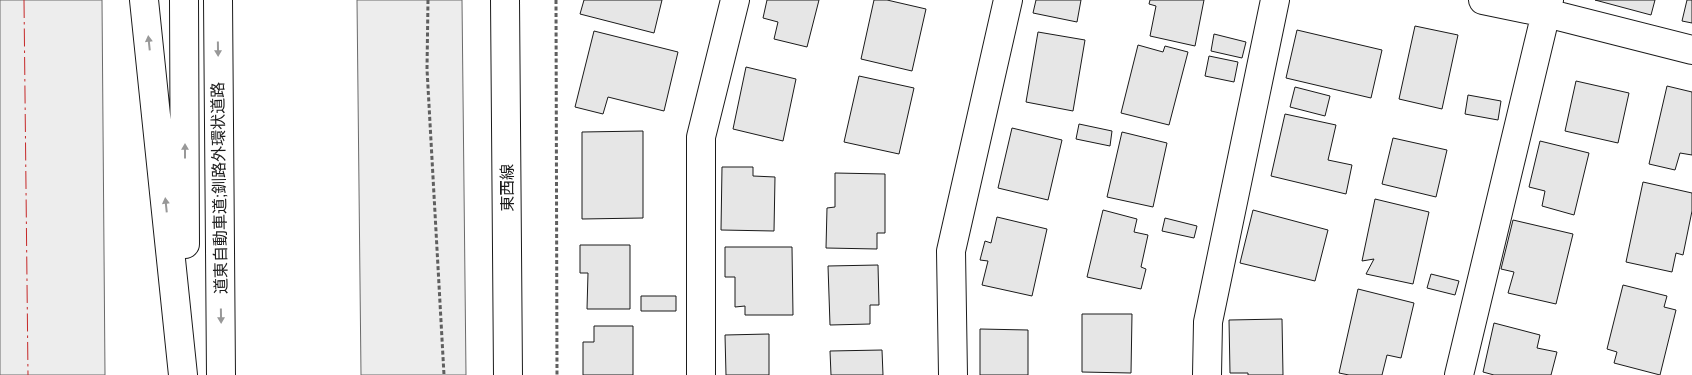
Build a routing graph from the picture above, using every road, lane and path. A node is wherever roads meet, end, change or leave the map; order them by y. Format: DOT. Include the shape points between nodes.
graph roads {
  1 [pos="144,0"];
  2 [pos="184,0"];
  3 [pos="218,0"];
  4 [pos="428,0"];
  5 [pos="505,0"];
  6 [pos="556,0"];
  7 [pos="734,0"];
  8 [pos="1008,0"];
  9 [pos="1275,0"];
  10 [pos="1483,0"];
  11 [pos="1548,6"];
  12 [pos="1692,50"];
  13 [pos="185,375"];
  14 [pos="221,375"];
  15 [pos="444,375"];
  16 [pos="508,375"];
  17 [pos="558,375"];
  18 [pos="701,375"];
  19 [pos="953,375"];
  20 [pos="1208,375"];
  21 [pos="1459,375"];
  13 -- 1 [label="main road, one-way"];
  13 -- 2 [label="main road, 道東自動車道;釧路外環状道路, one-way"];
  3 -- 14 [label="main road, 道東自動車道;釧路外環状道路, one-way"];
  4 -- 15 [label="path" via="427,69"];
  5 -- 16 [label="main road, 東西線"];
  6 -- 17 [label="path"];
  7 -- 18 [label="main road" via="701,138"];
  8 -- 19 [label="main road" via="951,251"];
  9 -- 20 [label="main road" via="1208,322"];
  10 -- 11 [label="main road"];
  11 -- 12 [label="main road"];
  11 -- 21 [label="main road"];
}
